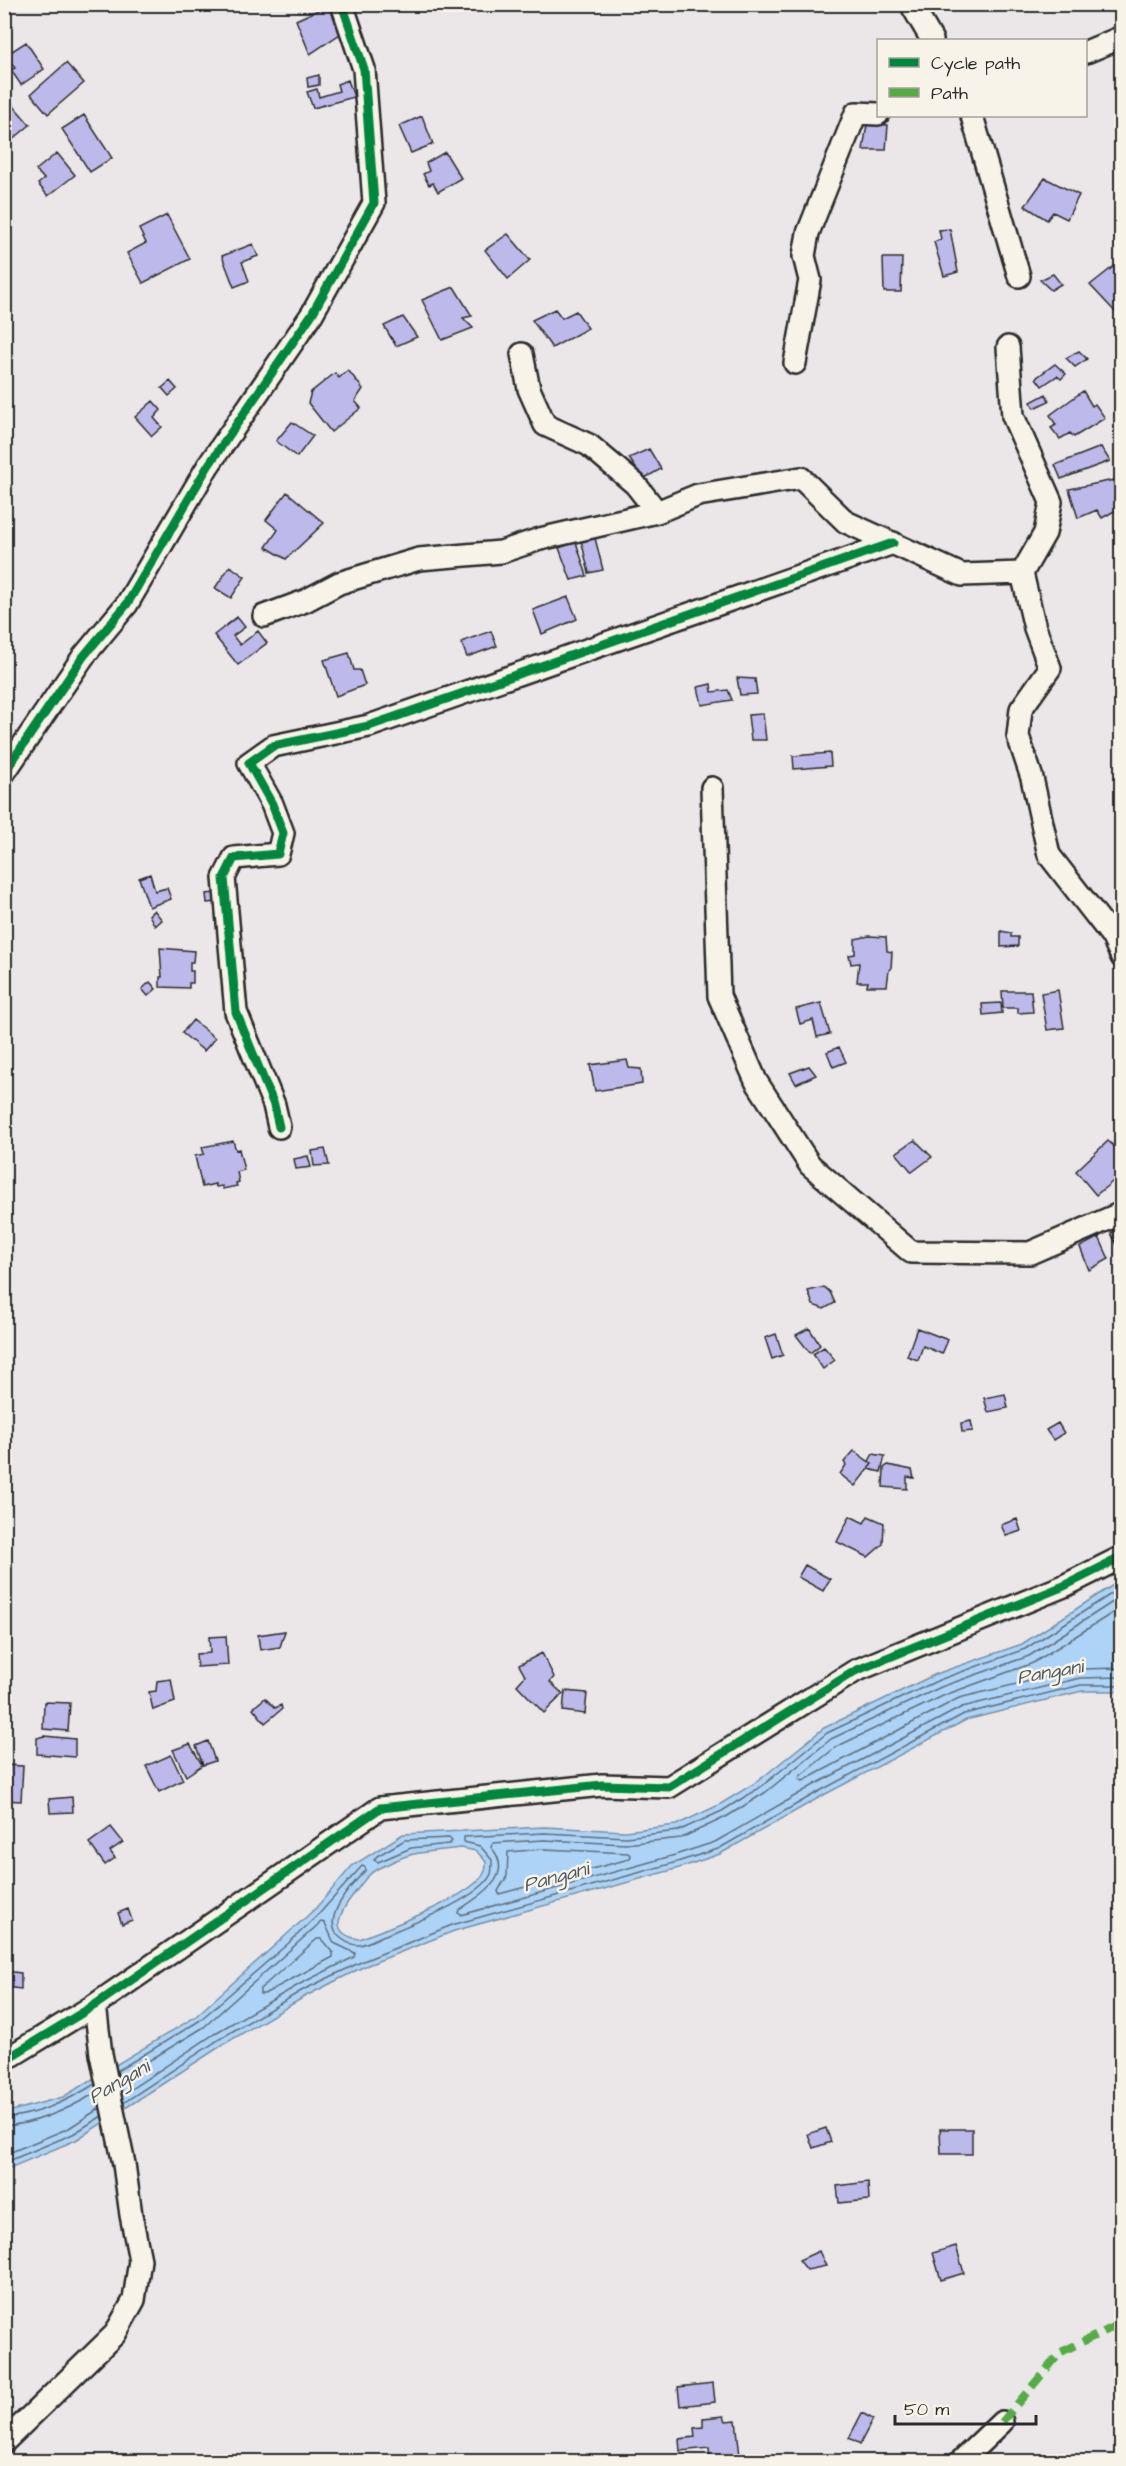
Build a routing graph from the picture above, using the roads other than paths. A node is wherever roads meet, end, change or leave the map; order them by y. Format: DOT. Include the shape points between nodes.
graph roads {
  1 [pos="342,4"];
  2 [pos="911,4"];
  3 [pos="1122,37"];
  4 [pos="932,39"];
  5 [pos="1087,52"];
  6 [pos="877,114"];
  7 [pos="972,117"];
  8 [pos="1019,276"];
  9 [pos="1008,346"];
  10 [pos="522,354"];
  11 [pos="795,363"];
  12 [pos="657,512"];
  13 [pos="893,543"];
  14 [pos="1022,573"];
  15 [pos="264,616"];
  16 [pos="4,773"];
  17 [pos="712,788"];
  18 [pos="1122,957"];
  19 [pos="279,1127"];
  20 [pos="1122,1213"];
  21 [pos="1122,1557"];
  22 [pos="95,2005"];
  23 [pos="4,2056"];
  24 [pos="1002,2422"];
  25 [pos="4,2442"];
  26 [pos="960,2462"];
  1 -- 16 [label="street" via="364,69 374,203 312,314 208,466 126,604 83,657"];
  2 -- 4 [label="street"];
  3 -- 5 [label="street"];
  6 -- 11 [label="street" via="856,113 807,233 804,256 810,280"];
  7 -- 8 [label="street"];
  9 -- 14 [label="street" via="1013,416 1051,502 1045,533"];
  10 -- 12 [label="street" via="529,388 545,425 589,445 635,484"];
  12 -- 13 [label="street" via="698,495 801,478 846,522"];
  12 -- 15 [label="street" via="501,552 419,559 339,583"];
  13 -- 14 [label="street" via="962,575"];
  13 -- 19 [label="street" via="369,726 273,746 249,763 283,833 278,854 234,858 224,878 236,1012 274,1105"];
  14 -- 18 [label="street" via="1035,628 1050,668 1021,709 1018,736 1049,855 1112,936"];
  17 -- 20 [label="street" via="719,996 756,1081 810,1165 911,1252 1030,1253"];
  21 -- 22 [label="street" via="1064,1586 855,1671 669,1786 602,1785 380,1808"];
  22 -- 23 [label="street" via="13,2055"];
  22 -- 25 [label="street" via="140,2259 134,2300 115,2334"];
  24 -- 26 [label="street"];
}
